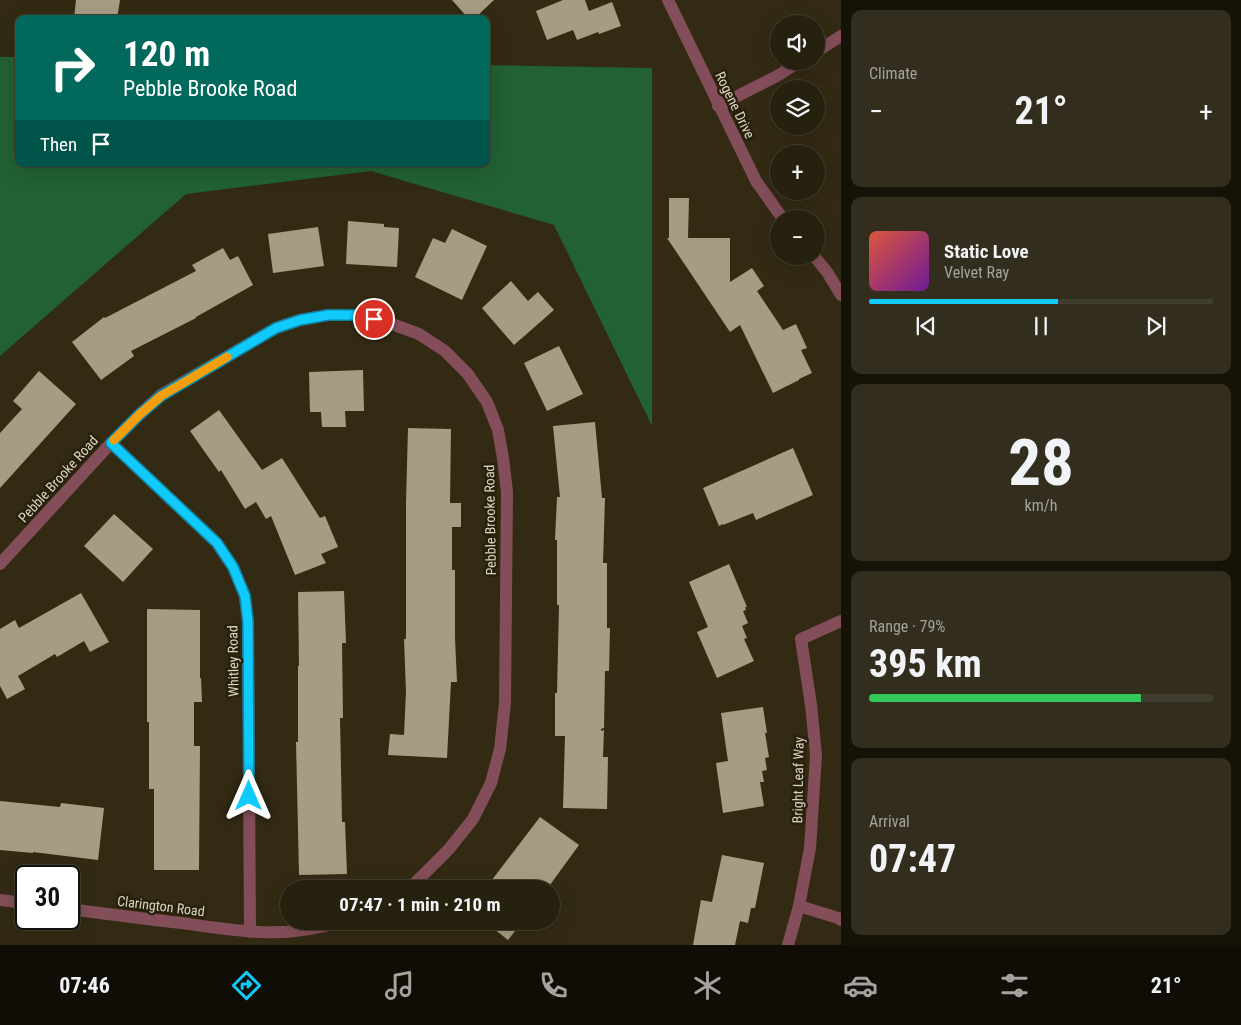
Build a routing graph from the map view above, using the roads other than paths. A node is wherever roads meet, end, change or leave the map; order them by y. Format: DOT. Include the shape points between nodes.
graph roads {
  1 [pos="668,0"];
  2 [pos="841,36"];
  3 [pos="825,46"];
  4 [pos="787,70"];
  5 [pos="718,106"];
  6 [pos="777,210"];
  7 [pos="821,265"];
  8 [pos="841,296"];
  9 [pos="111,443"];
  10 [pos="0,564"];
  11 [pos="841,621"];
  12 [pos="418,880"];
  13 [pos="0,900"];
  14 [pos="15,902"];
  15 [pos="799,906"];
  16 [pos="80,910"];
  17 [pos="841,920"];
  18 [pos="308,930"];
  19 [pos="250,932"];
  20 [pos="788,945"];
  1 -- 5 [label="street, Rogene Drive"];
  2 -- 3 [label="street"];
  4 -- 5 [label="street"];
  5 -- 6 [label="street, Rogene Drive" via="756,181"];
  7 -- 8 [label="street"];
  9 -- 10 [label="street, Pebble Brooke Road"];
  9 -- 12 [label="street, Pebble Brooke Road" via="161,396 276,328 300,320 328,315 357,315 392,324 419,334 445,351 467,373 487,402 498,430 503,458 507,492 506,703 500,749 491,783 473,819"];
  9 -- 19 [label="street, Whitley Road" via="217,543 233,567 245,596 248,622"];
  11 -- 15 [label="street, Bright Leaf Way" via="801,640 816,754 810,848"];
  13 -- 14 [label="street"];
  15 -- 17 [label="street"];
  15 -- 20 [label="street, Bright Leaf Way"];
  16 -- 19 [label="street, Clarington Road"];
  18 -- 19 [label="street"];
}
